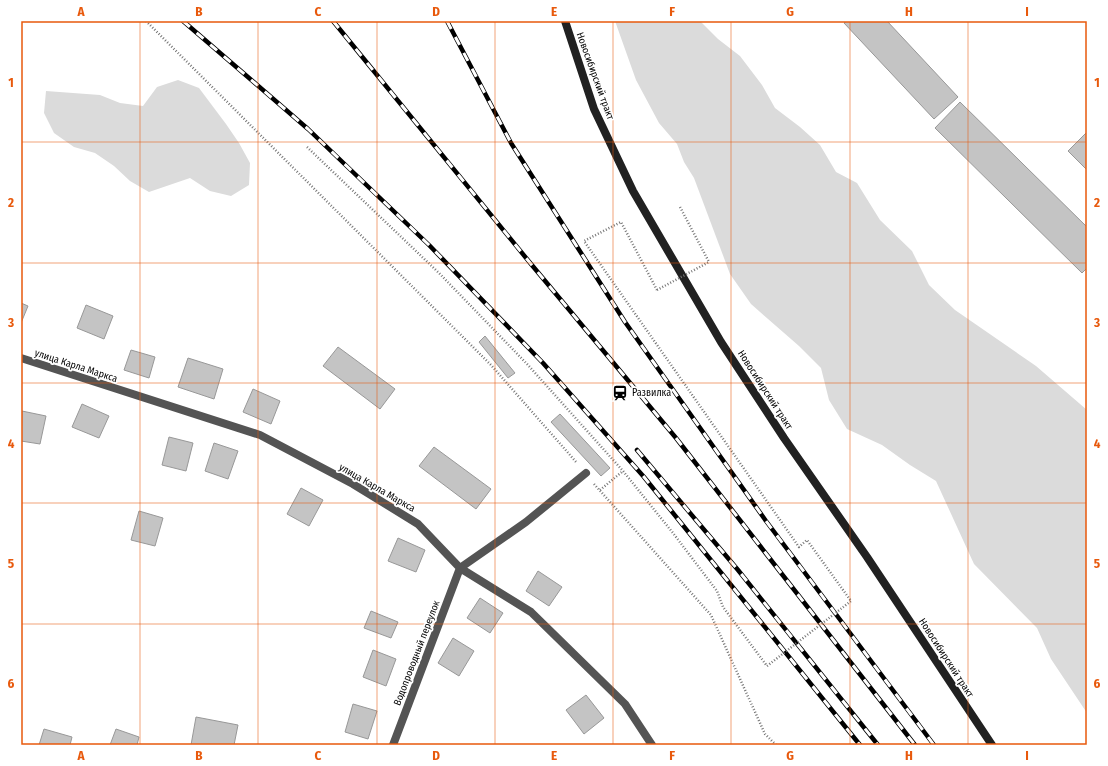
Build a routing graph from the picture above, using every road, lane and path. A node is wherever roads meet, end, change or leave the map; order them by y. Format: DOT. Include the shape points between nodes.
graph roads {
  1 [pos="146,21"];
  2 [pos="565,21"];
  3 [pos="307,147"];
  4 [pos="680,207"];
  5 [pos="21,358"];
  6 [pos="623,471"];
  7 [pos="586,474"];
  8 [pos="600,490"];
  9 [pos="460,568"];
  10 [pos="393,745"];
  11 [pos="652,745"];
  12 [pos="776,745"];
  13 [pos="992,745"];
  1 -- 7 [label="path" via="491,365"];
  2 -- 13 [label="main road, Новосибирский тракт" via="594,108 633,191 721,342 784,438 868,557"];
  3 -- 6 [label="path" via="438,273 523,360"];
  4 -- 6 [label="path, bridge" via="709,262 657,290 621,222 584,241 799,547 807,540 851,601 767,666 723,607 717,590"];
  5 -- 9 [label="street, улица Карла Маркса" via="260,435 353,484 418,524"];
  6 -- 8 [label="path"];
  7 -- 8 [label="path"];
  7 -- 9 [label="street" via="526,522"];
  8 -- 12 [label="path" via="711,615 765,734"];
  9 -- 10 [label="street, Водопроводный переулок"];
  9 -- 11 [label="street, улица Карла Маркса" via="531,612 625,704"];
}
